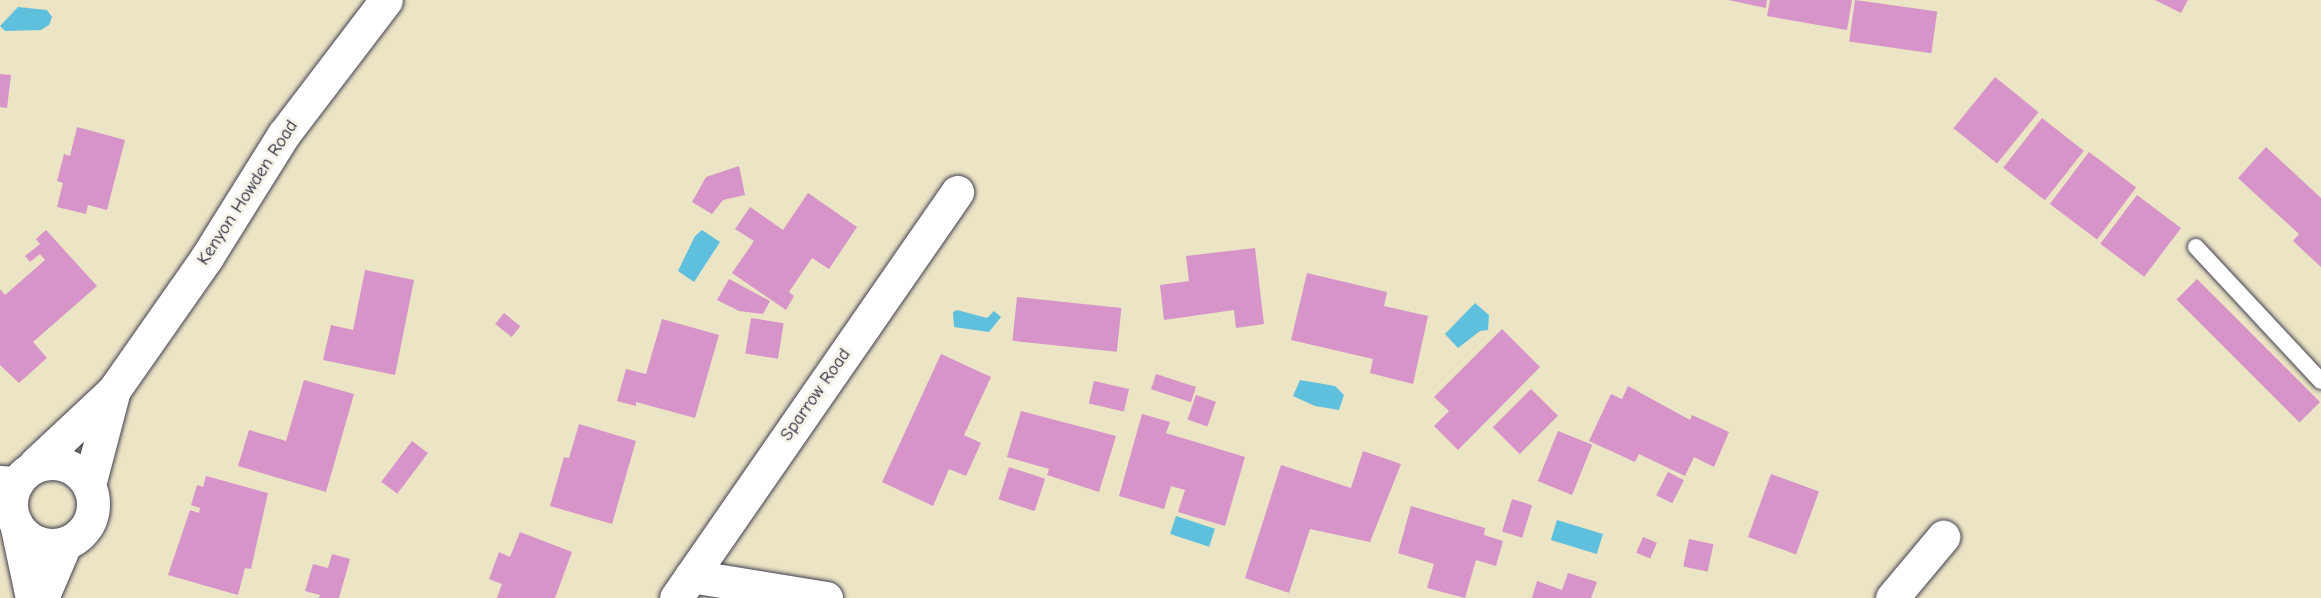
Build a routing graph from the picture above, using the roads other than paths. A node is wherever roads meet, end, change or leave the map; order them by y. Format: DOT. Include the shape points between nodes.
graph roads {
  1 [pos="386,0"];
  2 [pos="957,192"];
  3 [pos="2196,247"];
  4 [pos="2321,381"];
  5 [pos="114,390"];
  6 [pos="89,485"];
  7 [pos="13,495"];
  8 [pos="1943,537"];
  9 [pos="65,544"];
  10 [pos="684,587"];
  11 [pos="32,598"];
  12 [pos="42,598"];
  13 [pos="826,598"];
  14 [pos="1892,598"];
  1 -- 5 [label="street, Kenyon Howden Road" via="284,134 207,256"];
  2 -- 10 [label="street, Sparrow Road"];
  3 -- 4 [label="lane"];
  5 -- 6 [label="street, Kenyon Howden Road"];
  5 -- 7 [label="street, Kenyon Howden Road"];
  6 -- 7 [label="street" via="68,465"];
  6 -- 9 [label="street" via="93,513 78,537"];
  7 -- 9 [label="street" via="37,543"];
  7 -- 11 [label="street"];
  8 -- 14 [label="street"];
  9 -- 12 [label="street"];
  10 -- 13 [label="street"];
}
